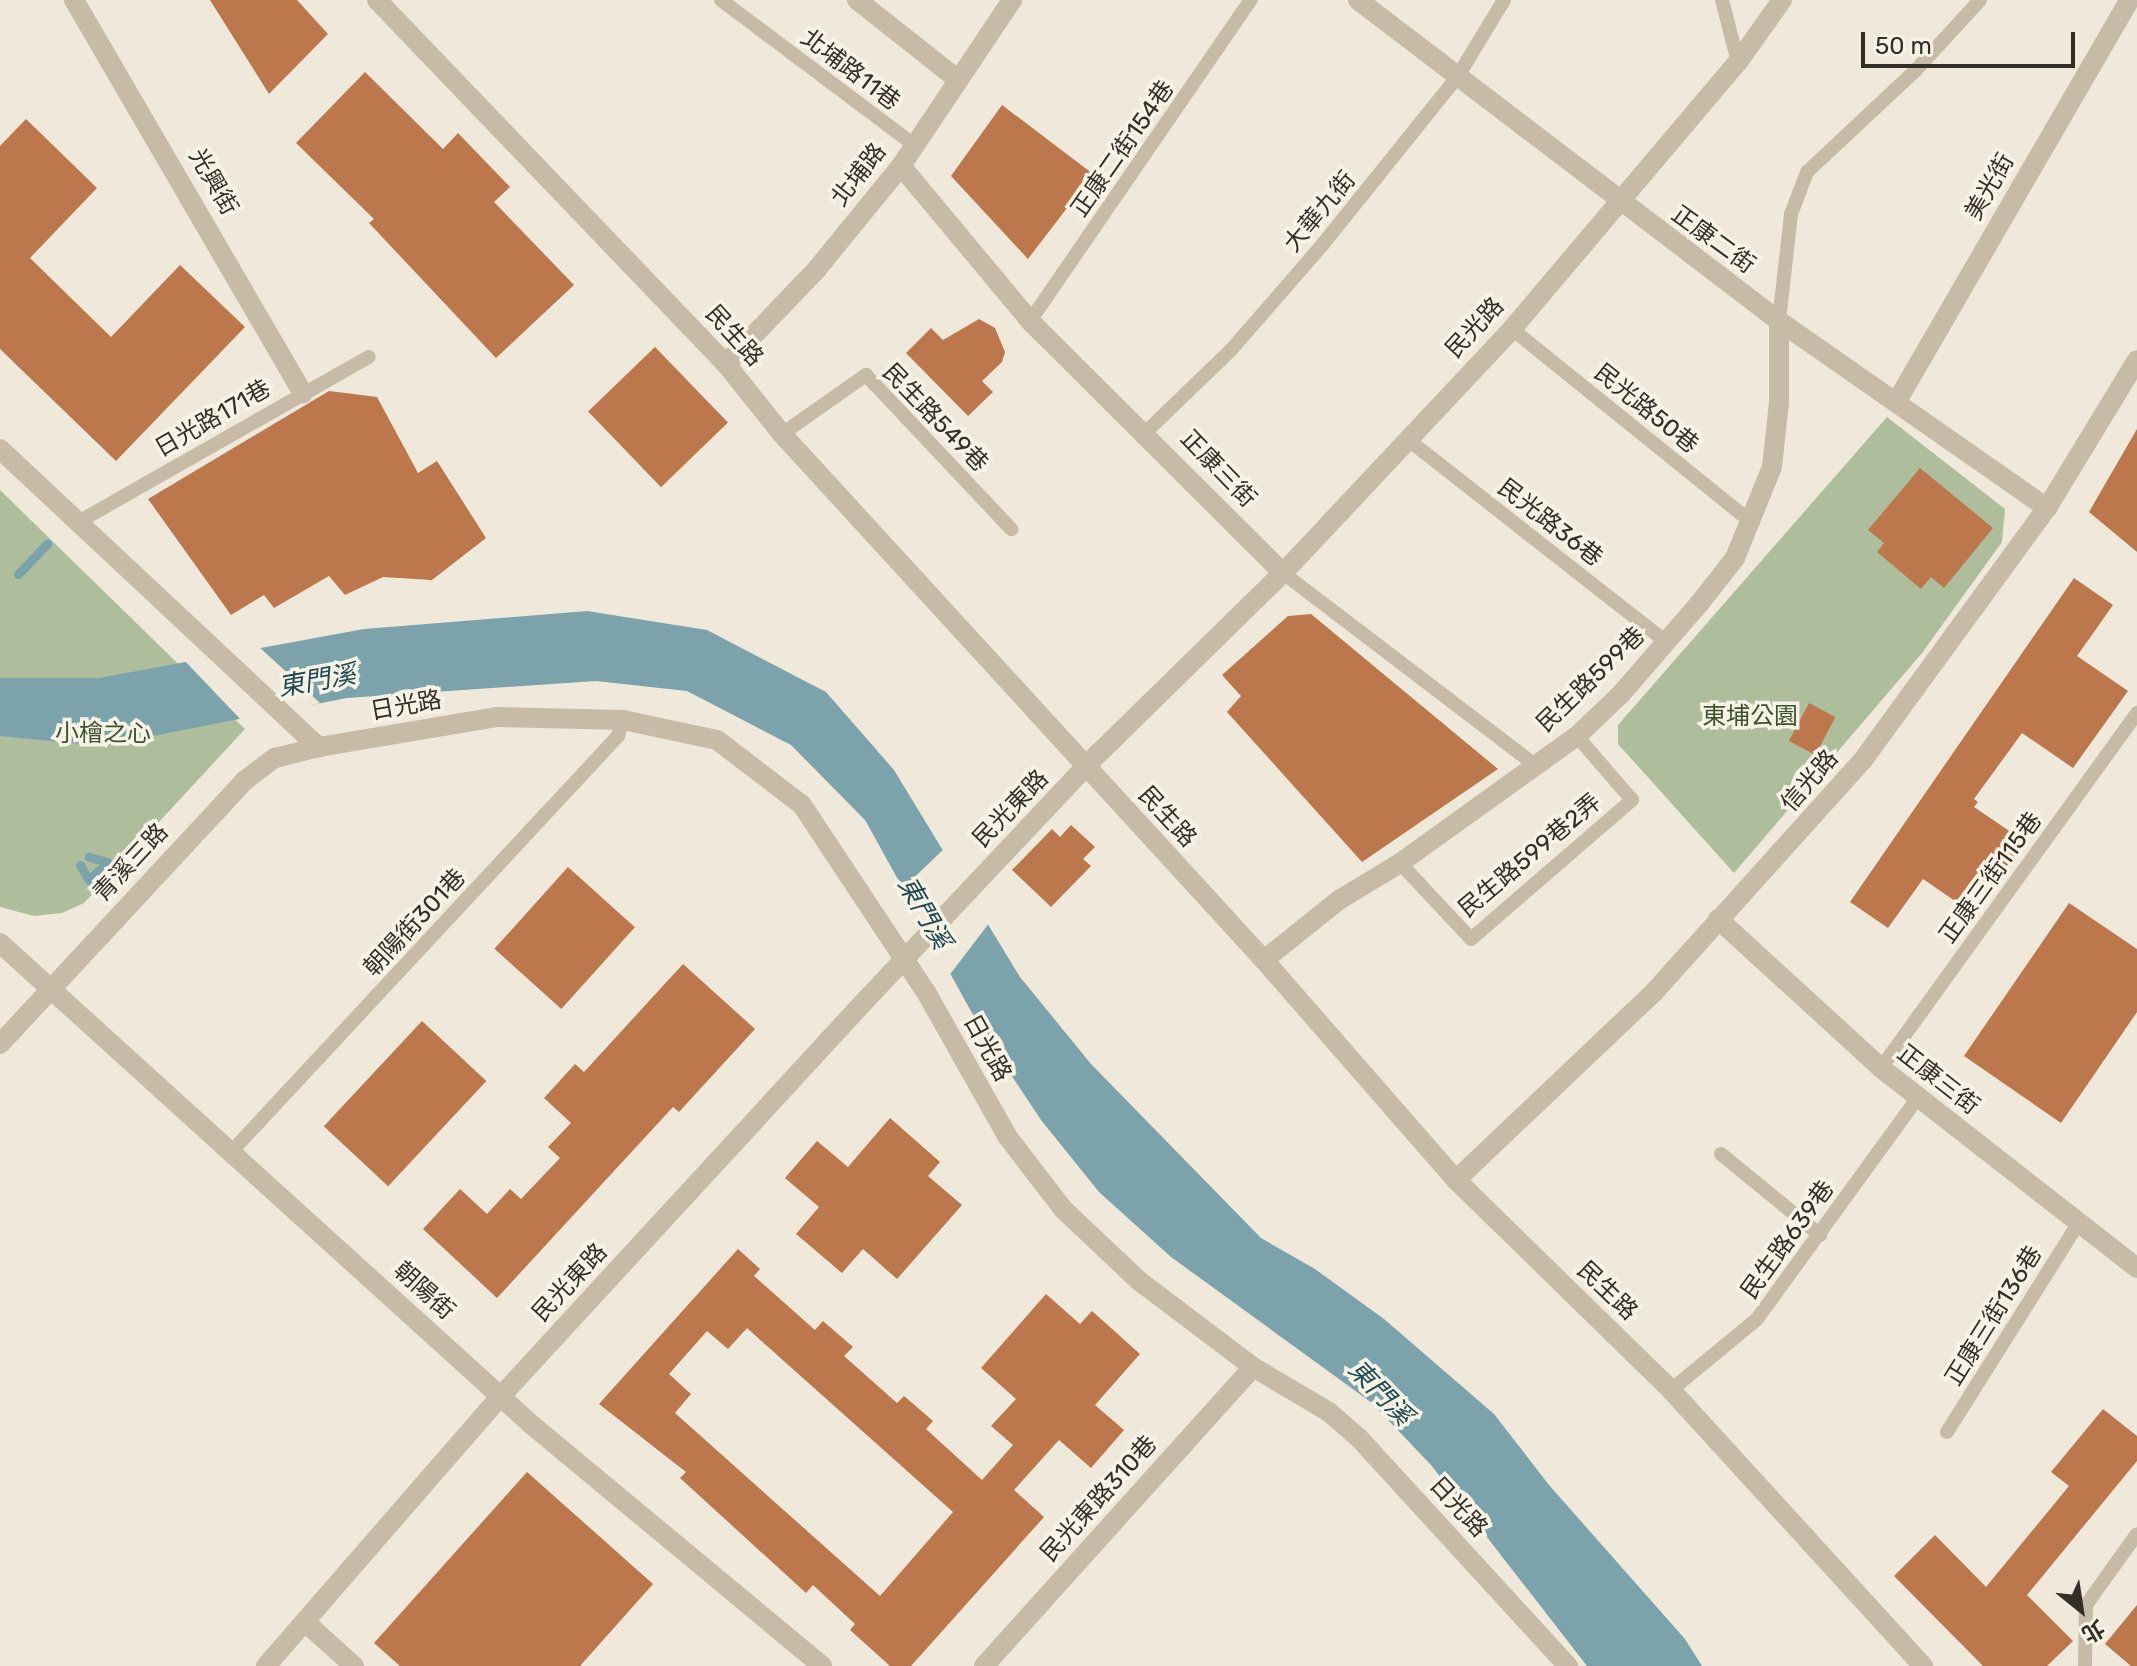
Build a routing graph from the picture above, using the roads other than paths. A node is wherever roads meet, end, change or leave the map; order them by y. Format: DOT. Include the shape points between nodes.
graph roads {
  1 [pos="74,0"];
  2 [pos="377,0"];
  3 [pos="721,0"];
  4 [pos="857,0"];
  5 [pos="1012,0"];
  6 [pos="1251,0"];
  7 [pos="1358,0"];
  8 [pos="1504,0"];
  9 [pos="1722,0"];
  10 [pos="1782,0"];
  11 [pos="1980,0"];
  12 [pos="2129,0"];
  13 [pos="1738,62"];
  14 [pos="1458,76"];
  15 [pos="957,79"];
  16 [pos="914,145"];
  17 [pos="901,166"];
  18 [pos="1618,202"];
  19 [pos="1030,321"];
  20 [pos="1779,321"];
  21 [pos="1512,329"];
  22 [pos="369,357"];
  23 [pos="2137,360"];
  24 [pos="726,364"];
  25 [pos="303,393"];
  26 [pos="1897,401"];
  27 [pos="1146,432"];
  28 [pos="782,434"];
  29 [pos="1406,438"];
  30 [pos="0,449"];
  31 [pos="2047,508"];
  32 [pos="80,521"];
  33 [pos="1752,523"];
  34 [pos="1011,529"];
  35 [pos="1283,573"];
  36 [pos="1667,643"];
  37 [pos="2137,713"];
  38 [pos="623,720"];
  39 [pos="1577,736"];
  40 [pos="319,747"];
  41 [pos="1536,766"];
  42 [pos="1086,768"];
  43 [pos="1400,863"];
  44 [pos="1718,919"];
  45 [pos="0,943"];
  46 [pos="1264,960"];
  47 [pos="902,961"];
  48 [pos="50,987"];
  49 [pos="0,1044"];
  50 [pos="1881,1068"];
  51 [pos="1918,1097"];
  52 [pos="232,1151"];
  53 [pos="1721,1154"];
  54 [pos="1456,1180"];
  55 [pos="2079,1222"];
  56 [pos="1820,1235"];
  57 [pos="2137,1268"];
  58 [pos="1253,1367"];
  59 [pos="1671,1390"];
  60 [pos="501,1396"];
  61 [pos="1947,1432"];
  62 [pos="2137,1534"];
  63 [pos="305,1622"];
  64 [pos="266,1666"];
  65 [pos="354,1666"];
  66 [pos="822,1666"];
  67 [pos="984,1666"];
  68 [pos="1568,1666"];
  69 [pos="1923,1666"];
  70 [pos="2085,1666"];
  1 -- 25 [label="street, 光興街"];
  2 -- 24 [label="street, 民生路"];
  3 -- 16 [label="lane, 北埔路11巷"];
  4 -- 15 [label="street"];
  5 -- 15 [label="street, 北埔路"];
  6 -- 19 [label="lane, 正康二街154巷"];
  7 -- 14 [label="street, 正康二街"];
  8 -- 14 [label="lane, 大華九街"];
  9 -- 13 [label="lane"];
  10 -- 13 [label="street, 民光路"];
  11 -- 20 [label="lane" via="1915,71 1807,172 1791,214"];
  12 -- 26 [label="street, 美光街"];
  13 -- 18 [label="street, 民光路"];
  14 -- 18 [label="street, 正康二街"];
  14 -- 27 [label="lane, 大華九街" via="1231,350"];
  15 -- 16 [label="street, 北埔路"];
  16 -- 17 [label="street, 北埔路"];
  17 -- 19 [label="street, 正康三街"];
  17 -- 24 [label="street, 北埔路" via="817,269"];
  18 -- 20 [label="street, 正康二街"];
  18 -- 21 [label="street, 民光路"];
  19 -- 27 [label="street, 正康三街"];
  20 -- 26 [label="street, 正康二街"];
  20 -- 33 [label="street, 民生路599巷" via="1772,467"];
  21 -- 29 [label="street, 民光路"];
  21 -- 33 [label="lane, 民光路50巷"];
  22 -- 25 [label="lane, 日光路171巷"];
  23 -- 31 [label="street, 信光路"];
  24 -- 28 [label="street, 民生路"];
  25 -- 32 [label="lane, 日光路171巷"];
  26 -- 31 [label="street, 正康二街"];
  27 -- 35 [label="street, 正康三街"];
  28 -- 34 [label="lane, 民生路549巷" via="866,375"];
  28 -- 42 [label="street, 民生路"];
  29 -- 35 [label="street, 民光路"];
  29 -- 36 [label="lane, 民光路36巷"];
  30 -- 32 [label="street"];
  31 -- 44 [label="street, 信光路" via="1863,760"];
  32 -- 40 [label="street"];
  33 -- 36 [label="street, 民生路599巷" via="1735,558"];
  35 -- 41 [label="lane, 正康三街"];
  35 -- 42 [label="street, 民光路"];
  36 -- 39 [label="street, 民生路599巷"];
  37 -- 50 [label="lane, 正康三街115巷"];
  38 -- 40 [label="street, 日光路" via="497,717"];
  38 -- 47 [label="street, 日光路" via="717,740 802,805"];
  38 -- 52 [label="lane, 朝陽街301巷" via="618,736"];
  39 -- 41 [label="street, 民生路599巷"];
  39 -- 43 [label="lane, 民生路599巷2弄" via="1632,800 1471,939"];
  40 -- 48 [label="street, 青溪三路" via="275,758 244,781"];
  41 -- 43 [label="street, 民生路599巷"];
  42 -- 46 [label="street, 民生路"];
  42 -- 47 [label="street, 民光東路"];
  43 -- 46 [label="street, 民生路599巷" via="1339,900"];
  44 -- 50 [label="street, 正康三街"];
  44 -- 54 [label="street, 信光路" via="1655,991"];
  45 -- 48 [label="street, 朝陽街"];
  46 -- 54 [label="street, 民生路"];
  47 -- 58 [label="street, 日光路" via="934,1005 1030,1171 1138,1280"];
  47 -- 60 [label="street, 民光東路"];
  48 -- 49 [label="street, 青溪三路"];
  48 -- 52 [label="street, 朝陽街"];
  50 -- 51 [label="street, 正康三街"];
  51 -- 55 [label="street, 正康三街"];
  51 -- 56 [label="lane, 民生路639巷"];
  52 -- 60 [label="street, 朝陽街"];
  53 -- 56 [label="lane"];
  54 -- 59 [label="street, 民生路"];
  55 -- 57 [label="street, 正康三街"];
  55 -- 61 [label="lane, 正康三街136巷"];
  56 -- 59 [label="lane, 民生路639巷" via="1757,1319"];
  58 -- 67 [label="street, 民光東路310巷"];
  58 -- 68 [label="street, 日光路" via="1329,1412 1358,1437"];
  59 -- 69 [label="street, 民生路"];
  60 -- 63 [label="street, 民光東路"];
  60 -- 66 [label="street, 朝陽街"];
  62 -- 70 [label="lane" via="2086,1605"];
  63 -- 64 [label="street, 民光東路"];
  63 -- 65 [label="street"];
}
